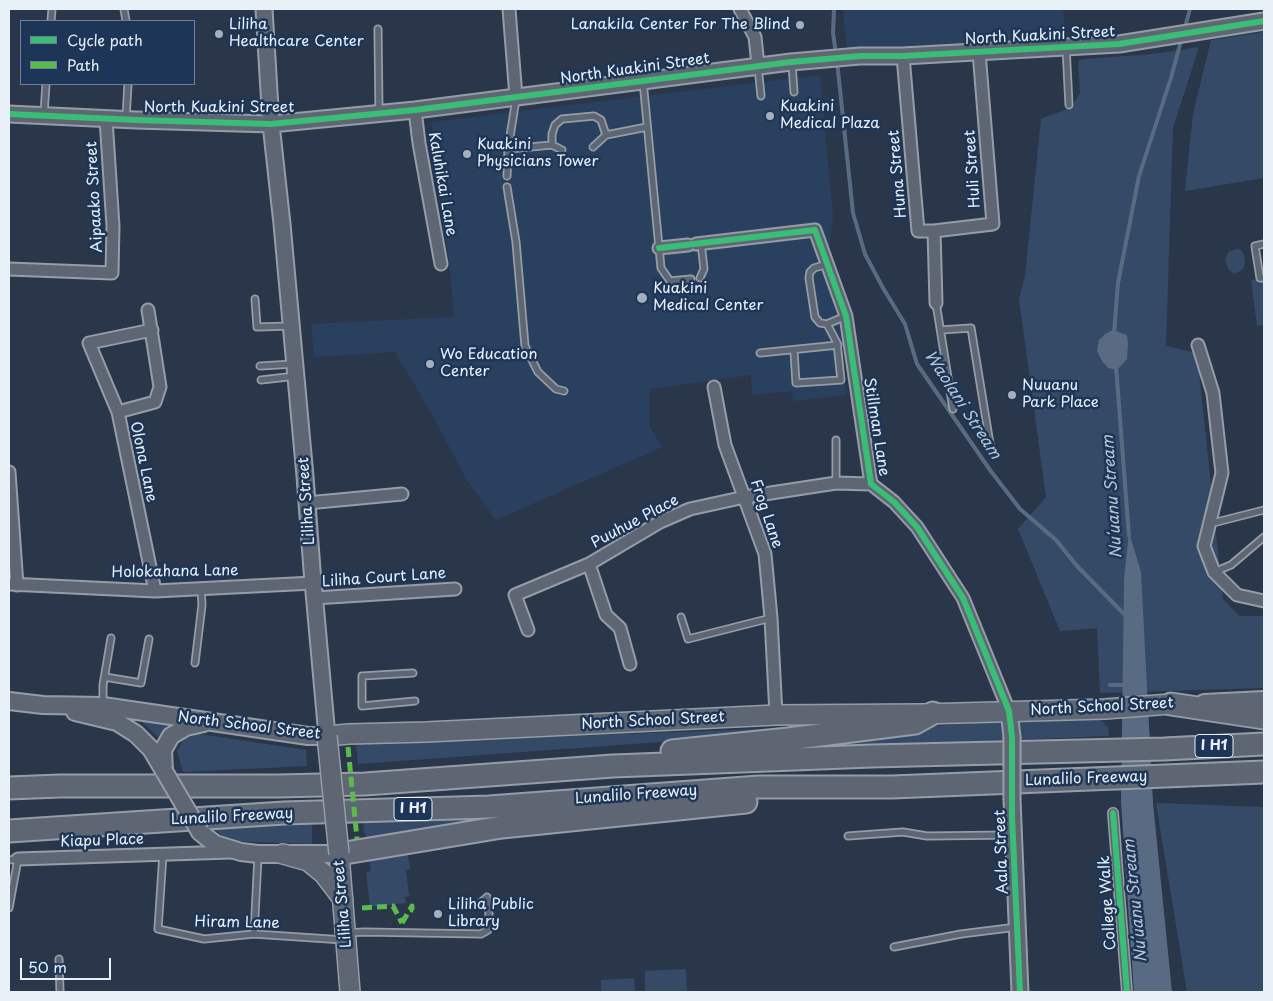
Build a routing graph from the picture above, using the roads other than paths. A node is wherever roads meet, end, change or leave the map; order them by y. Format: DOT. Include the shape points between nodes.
graph roads {
  1 [pos="264,9"];
  2 [pos="510,9"];
  3 [pos="740,9"];
  4 [pos="1264,21"];
  5 [pos="378,29"];
  6 [pos="1066,47"];
  7 [pos="979,52"];
  8 [pos="903,56"];
  9 [pos="791,62"];
  10 [pos="758,65"];
  11 [pos="643,81"];
  12 [pos="46,85"];
  13 [pos="128,85"];
  14 [pos="794,92"];
  15 [pos="761,96"];
  16 [pos="516,97"];
  17 [pos="1069,105"];
  18 [pos="416,110"];
  19 [pos="379,113"];
  20 [pos="9,114"];
  21 [pos="44,116"];
  22 [pos="106,119"];
  23 [pos="126,120"];
  24 [pos="271,124"];
  25 [pos="647,127"];
  26 [pos="606,135"];
  27 [pos="552,145"];
  28 [pos="593,147"];
  29 [pos="508,149"];
  30 [pos="562,150"];
  31 [pos="507,176"];
  32 [pos="507,187"];
  33 [pos="934,231"];
  34 [pos="695,244"];
  35 [pos="1264,244"];
  36 [pos="659,248"];
  37 [pos="441,264"];
  38 [pos="828,264"];
  39 [pos="9,269"];
  40 [pos="700,278"];
  41 [pos="1262,278"];
  42 [pos="692,279"];
  43 [pos="255,299"];
  44 [pos="936,303"];
  45 [pos="148,310"];
  46 [pos="846,316"];
  47 [pos="827,324"];
  48 [pos="291,326"];
  49 [pos="152,330"];
  50 [pos="941,330"];
  51 [pos="838,345"];
  52 [pos="1198,345"];
  53 [pos="794,351"];
  54 [pos="760,353"];
  55 [pos="260,366"];
  56 [pos="295,370"];
  57 [pos="261,380"];
  58 [pos="714,387"];
  59 [pos="564,391"];
  60 [pos="953,409"];
  61 [pos="118,412"];
  62 [pos="836,440"];
  63 [pos="991,450"];
  64 [pos="9,472"];
  65 [pos="836,484"];
  66 [pos="871,484"];
  67 [pos="402,494"];
  68 [pos="745,497"];
  69 [pos="307,503"];
  70 [pos="1264,510"];
  71 [pos="1209,524"];
  72 [pos="1264,537"];
  73 [pos="589,564"];
  74 [pos="1214,572"];
  75 [pos="13,585"];
  76 [pos="201,588"];
  77 [pos="455,589"];
  78 [pos="314,590"];
  79 [pos="155,591"];
  80 [pos="1264,601"];
  81 [pos="681,616"];
  82 [pos="771,618"];
  83 [pos="528,630"];
  84 [pos="111,638"];
  85 [pos="149,639"];
  86 [pos="195,663"];
  87 [pos="630,664"];
  88 [pos="413,673"];
  89 [pos="105,677"];
  90 [pos="1264,700"];
  91 [pos="9,701"];
  92 [pos="415,701"];
  93 [pos="1168,704"];
  94 [pos="43,705"];
  95 [pos="103,706"];
  96 [pos="1009,712"];
  97 [pos="933,713"];
  98 [pos="776,715"];
  99 [pos="1264,718"];
  100 [pos="215,722"];
  101 [pos="327,736"];
  102 [pos="1264,744"];
  103 [pos="164,771"];
  104 [pos="1264,772"];
  105 [pos="447,778"];
  106 [pos="892,787"];
  107 [pos="9,788"];
  108 [pos="1113,813"];
  109 [pos="9,831"];
  110 [pos="200,832"];
  111 [pos="1013,835"];
  112 [pos="848,836"];
  113 [pos="241,852"];
  114 [pos="187,853"];
  115 [pos="163,854"];
  116 [pos="258,854"];
  117 [pos="283,854"];
  118 [pos="339,854"];
  119 [pos="13,859"];
  120 [pos="343,899"];
  121 [pos="478,905"];
  122 [pos="9,908"];
  123 [pos="1017,927"];
  124 [pos="254,934"];
  125 [pos="346,937"];
  126 [pos="894,947"];
  127 [pos="59,959"];
  128 [pos="60,992"];
  129 [pos="350,992"];
  130 [pos="1020,992"];
  131 [pos="1127,992"];
  1 -- 24 [label="street, Liliha Street"];
  2 -- 16 [label="street"];
  3 -- 10 [label="street" via="754,37"];
  4 -- 6 [label="street, North Kuakini Street" via="1119,44"];
  5 -- 19 [label="lane"];
  6 -- 7 [label="street, North Kuakini Street"];
  6 -- 17 [label="lane"];
  7 -- 8 [label="street, North Kuakini Street"];
  7 -- 33 [label="street, Huli Street" via="993,224"];
  8 -- 9 [label="street, North Kuakini Street"];
  8 -- 33 [label="street, Huna Street" via="918,231"];
  9 -- 10 [label="street, North Kuakini Street"];
  9 -- 14 [label="lane"];
  10 -- 11 [label="street, North Kuakini Street"];
  10 -- 15 [label="lane"];
  11 -- 16 [label="street, North Kuakini Street"];
  11 -- 25 [label="lane"];
  12 -- 21 [label="lane"];
  13 -- 23 [label="lane"];
  16 -- 18 [label="street, North Kuakini Street"];
  16 -- 29 [label="lane"];
  18 -- 19 [label="street, North Kuakini Street"];
  18 -- 37 [label="street, Kaluhikai Lane"];
  19 -- 24 [label="street, North Kuakini Street"];
  20 -- 21 [label="street, North Kuakini Street"];
  21 -- 22 [label="street, North Kuakini Street"];
  22 -- 23 [label="street, North Kuakini Street"];
  22 -- 39 [label="street, Aipaako Street" via="113,226 112,273"];
  23 -- 24 [label="street, North Kuakini Street"];
  24 -- 48 [label="street, Liliha Street"];
  25 -- 26 [label="lane"];
  25 -- 36 [label="lane"];
  26 -- 27 [label="lane" via="601,120 594,116 562,119 555,125"];
  26 -- 28 [label="lane"];
  27 -- 29 [label="lane"];
  27 -- 30 [label="lane"];
  29 -- 31 [label="lane"];
  32 -- 59 [label="lane" via="516,242 525,346 538,372 556,389"];
  33 -- 44 [label="street"];
  34 -- 36 [label="street, Stillman Lane"];
  34 -- 38 [label="street, Stillman Lane" via="815,230"];
  34 -- 40 [label="lane" via="704,269"];
  35 -- 41 [label="lane" via="1255,246"];
  36 -- 42 [label="lane" via="661,268 670,281"];
  38 -- 46 [label="street, Stillman Lane"];
  38 -- 47 [label="lane" via="814,268 809,278 814,317"];
  43 -- 48 [label="lane" via="257,327"];
  44 -- 50 [label="lane"];
  45 -- 49 [label="street"];
  46 -- 47 [label="lane"];
  46 -- 66 [label="street, Stillman Lane"];
  47 -- 51 [label="lane"];
  48 -- 56 [label="street, Liliha Street"];
  49 -- 61 [label="street" via="160,387 155,402"];
  49 -- 61 [label="street, Olona Lane" via="89,343"];
  50 -- 60 [label="lane"];
  50 -- 63 [label="lane" via="971,328"];
  51 -- 53 [label="lane"];
  51 -- 53 [label="lane" via="841,380 796,383"];
  52 -- 71 [label="street" via="1213,393 1222,473"];
  53 -- 54 [label="lane"];
  55 -- 56 [label="lane"];
  56 -- 57 [label="lane"];
  56 -- 69 [label="street, Liliha Street"];
  58 -- 68 [label="street, Frog Lane" via="725,445"];
  61 -- 79 [label="street, Olona Lane"];
  62 -- 65 [label="lane"];
  64 -- 75 [label="street"];
  65 -- 66 [label="street, Puuhue Place"];
  65 -- 68 [label="street, Puuhue Place"];
  66 -- 96 [label="street, Stillman Lane" via="894,502 917,527 963,598"];
  67 -- 69 [label="street"];
  68 -- 73 [label="street, Puuhue Place" via="690,509 660,522"];
  68 -- 82 [label="street, Frog Lane" via="765,554"];
  69 -- 78 [label="street, Liliha Street"];
  70 -- 71 [label="lane"];
  71 -- 74 [label="street" via="1204,546"];
  72 -- 74 [label="lane" via="1231,565"];
  73 -- 83 [label="street, Puuhue Place" via="515,595"];
  73 -- 87 [label="street" via="606,615 620,628"];
  74 -- 80 [label="street" via="1237,595"];
  75 -- 79 [label="street, Holokahana Lane"];
  76 -- 78 [label="street, Holokahana Lane"];
  76 -- 79 [label="street, Holokahana Lane"];
  76 -- 86 [label="lane"];
  77 -- 78 [label="street, Liliha Court Lane"];
  78 -- 101 [label="street, Liliha Street"];
  81 -- 82 [label="lane" via="688,639"];
  82 -- 98 [label="street, Frog Lane"];
  84 -- 89 [label="lane"];
  85 -- 89 [label="lane" via="141,683"];
  88 -- 92 [label="lane" via="362,676 362,706"];
  89 -- 95 [label="lane"];
  90 -- 93 [label="main road, North School Street"];
  91 -- 94 [label="main road, North School Street"];
  93 -- 96 [label="main road, North School Street"];
  93 -- 99 [label="highway"];
  94 -- 95 [label="main road, North School Street"];
  94 -- 103 [label="main road, North School Street" via="117,722 136,734"];
  95 -- 100 [label="main road, North School Street"];
  96 -- 97 [label="main road, North School Street"];
  96 -- 111 [label="street, Aala Street, bridge"];
  97 -- 98 [label="main road, North School Street"];
  97 -- 105 [label="highway" via="916,723"];
  98 -- 101 [label="main road, North School Street"];
  100 -- 101 [label="main road, North School Street"];
  100 -- 103 [label="main road" via="186,727 171,736 163,750"];
  101 -- 118 [label="main road, Liliha Street, bridge"];
  102 -- 105 [label="highway, Lunalilo Freeway / I H1" via="613,766"];
  103 -- 110 [label="main road, North School Street, bridge"];
  104 -- 106 [label="highway, Lunalilo Freeway / I H1"];
  105 -- 107 [label="highway, Lunalilo Freeway / I H1" via="278,786"];
  106 -- 109 [label="highway, Lunalilo Freeway / I H1" via="759,787 489,807 284,814"];
  106 -- 118 [label="highway" via="835,799 736,802 557,820"];
  108 -- 131 [label="street, College Walk"];
  110 -- 113 [label="main road, North School Street" via="214,844"];
  110 -- 114 [label="street" via="200,841"];
  111 -- 112 [label="lane" via="927,836 903,832"];
  111 -- 123 [label="street, Aala Street"];
  113 -- 114 [label="street, Kiapu Place"];
  113 -- 116 [label="main road, North School Street"];
  114 -- 115 [label="street, Kiapu Place"];
  115 -- 119 [label="street, Kiapu Place"];
  115 -- 124 [label="lane, Hiram Lane" via="158,929 204,939"];
  116 -- 117 [label="main road, North School Street"];
  116 -- 124 [label="lane"];
  117 -- 118 [label="main road, North School Street"];
  117 -- 120 [label="main road" via="308,861"];
  118 -- 120 [label="main road, Liliha Street"];
  119 -- 122 [label="lane"];
  120 -- 125 [label="main road, Liliha Street"];
  121 -- 125 [label="lane, Hiram Lane" via="487,897 490,923 488,930 481,934 364,932"];
  123 -- 126 [label="lane"];
  123 -- 130 [label="street, Aala Street"];
  124 -- 125 [label="lane, Hiram Lane"];
  125 -- 129 [label="main road, Liliha Street"];
  127 -- 128 [label="lane"];
}
